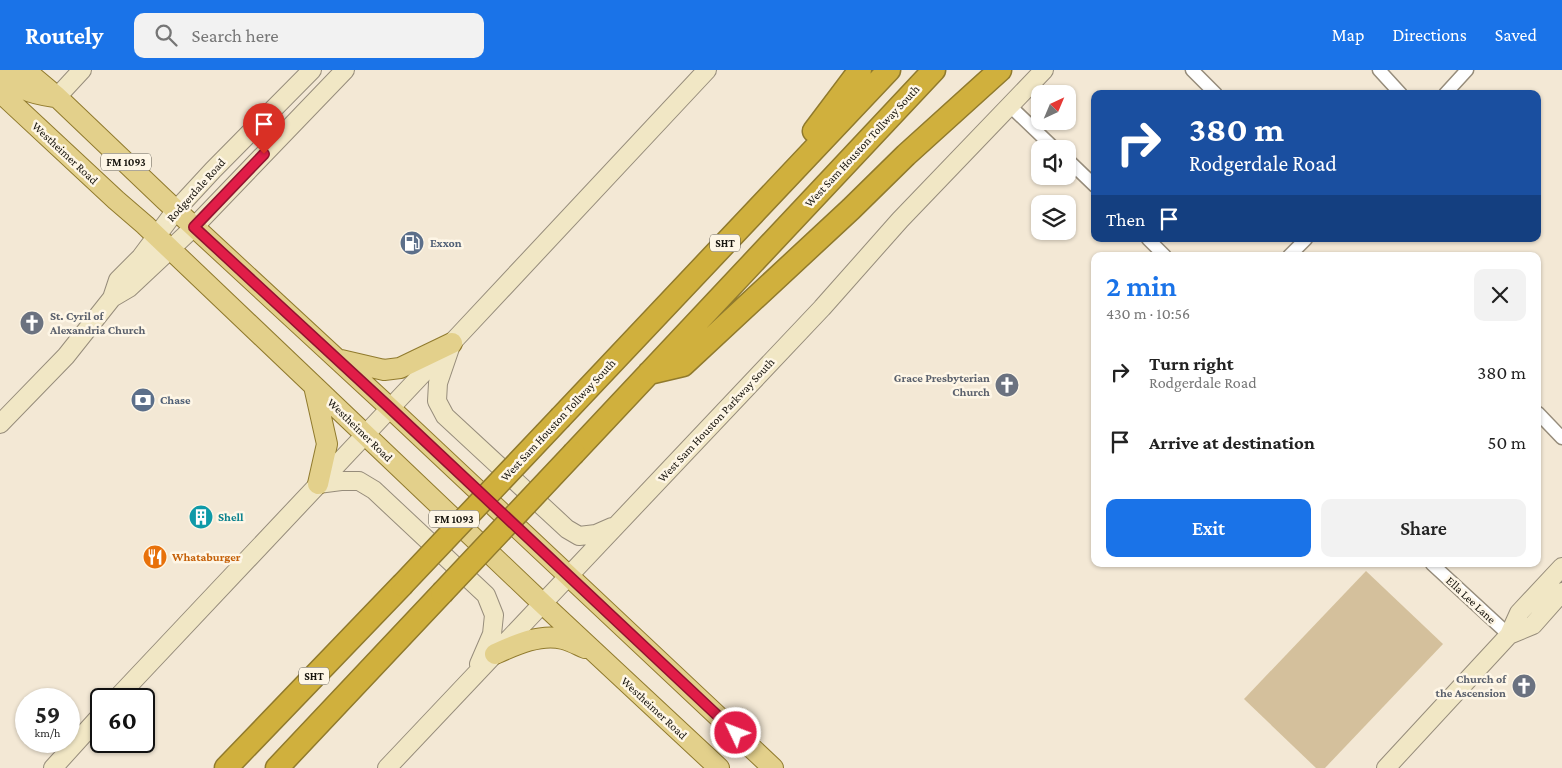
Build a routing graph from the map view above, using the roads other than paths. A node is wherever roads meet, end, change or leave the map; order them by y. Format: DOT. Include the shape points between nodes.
graph roads {
  1 [pos="1,70"];
  2 [pos="82,70"];
  3 [pos="314,70"];
  4 [pos="345,70"];
  5 [pos="707,70"];
  6 [pos="860,70"];
  7 [pos="889,70"];
  8 [pos="934,70"];
  9 [pos="1000,70"];
  10 [pos="1044,70"];
  11 [pos="1192,70"];
  12 [pos="1379,70"];
  13 [pos="1467,70"];
  14 [pos="34,73"];
  15 [pos="331,85"];
  16 [pos="1212,90"];
  17 [pos="1397,90"];
  18 [pos="1449,90"];
  19 [pos="0,92"];
  20 [pos="57,97"];
  21 [pos="1010,106"];
  22 [pos="1046,140"];
  23 [pos="1076,168"];
  24 [pos="1091,182"];
  25 [pos="176,210"];
  26 [pos="752,215"];
  27 [pos="194,227"];
  28 [pos="164,242"];
  29 [pos="1151,242"];
  30 [pos="1303,242"];
  31 [pos="1161,252"];
  32 [pos="1293,252"];
  33 [pos="452,343"];
  34 [pos="338,360"];
  35 [pos="649,373"];
  36 [pos="314,386"];
  37 [pos="390,408"];
  38 [pos="1541,416"];
  39 [pos="0,424"];
  40 [pos="365,435"];
  41 [pos="1562,438"];
  42 [pos="318,484"];
  43 [pos="617,526"];
  44 [pos="1435,567"];
  45 [pos="1562,567"];
  46 [pos="570,576"];
  47 [pos="1562,592"];
  48 [pos="543,604"];
  49 [pos="1509,635"];
  50 [pos="594,652"];
  51 [pos="495,654"];
  52 [pos="475,674"];
  53 [pos="126,688"];
  54 [pos="90,726"];
  55 [pos="53,768"];
  56 [pos="226,768"];
  57 [pos="277,768"];
  58 [pos="387,768"];
  59 [pos="720,768"];
  60 [pos="773,768"];
  61 [pos="1386,768"];
  1 -- 20 [label="main road" via="26,91"];
  2 -- 20 [label="main road"];
  3 -- 15 [label="main road"];
  3 -- 25 [label="main road, Rodgerdale Road"];
  4 -- 15 [label="main road, Rodgerdale Road"];
  5 -- 33 [label="main road"];
  6 -- 26 [label="highway"];
  7 -- 26 [label="highway, West Sam Houston Tollway South / SHT"];
  8 -- 35 [label="highway, West Sam Houston Tollway South / SHT"];
  9 -- 35 [label="highway" via="683,365"];
  10 -- 21 [label="main road, West Sam Houston Parkway South"];
  11 -- 16 [label="street"];
  12 -- 17 [label="street"];
  13 -- 18 [label="street"];
  14 -- 20 [label="main road, FM 1093"];
  15 -- 27 [label="main road, Rodgerdale Road"];
  19 -- 28 [label="main road, Westheimer Road / FM 1093"];
  20 -- 25 [label="main road, FM 1093"];
  21 -- 22 [label="street"];
  21 -- 43 [label="main road, West Sam Houston Parkway South"];
  23 -- 24 [label="street"];
  25 -- 27 [label="main road, FM 1093"];
  25 -- 28 [label="main road, Rodgerdale Road"];
  26 -- 56 [label="highway, West Sam Houston Tollway South / SHT, bridge"];
  27 -- 28 [label="main road, Rodgerdale Road"];
  27 -- 34 [label="main road, FM 1093"];
  28 -- 36 [label="main road, Westheimer Road / FM 1093"];
  28 -- 39 [label="main road, Rodgerdale Road" via="141,256 118,280 112,298 66,356"];
  29 -- 31 [label="street"];
  30 -- 32 [label="street"];
  33 -- 34 [label="main road" via="400,368 384,370"];
  33 -- 37 [label="main road"];
  33 -- 43 [label="main road" via="438,383 436,401 445,416 567,529 579,536"];
  34 -- 37 [label="main road, FM 1093"];
  35 -- 57 [label="highway, West Sam Houston Tollway South / SHT, bridge"];
  36 -- 40 [label="main road, Westheimer Road / FM 1093"];
  36 -- 42 [label="main road" via="327,444"];
  37 -- 40 [label="main road"];
  37 -- 46 [label="main road, FM 1093"];
  38 -- 41 [label="street"];
  40 -- 42 [label="main road"];
  40 -- 48 [label="main road, Westheimer Road / FM 1093"];
  42 -- 52 [label="main road" via="359,481 374,490 486,595 494,615 492,634"];
  42 -- 53 [label="main road"];
  43 -- 46 [label="main road, West Sam Houston Parkway South"];
  44 -- 49 [label="street, Ella Lee Lane"];
  45 -- 49 [label="main road" via="1519,613"];
  46 -- 48 [label="main road, West Sam Houston Parkway South"];
  46 -- 60 [label="main road, FM 1093"];
  47 -- 49 [label="main road" via="1533,625"];
  48 -- 50 [label="main road, Westheimer Road / FM 1093"];
  48 -- 51 [label="main road, West Sam Houston Parkway South"];
  49 -- 61 [label="main road"];
  50 -- 51 [label="main road" via="563,639 549,639 520,643"];
  50 -- 59 [label="main road, Westheimer Road / FM 1093"];
  51 -- 52 [label="main road, West Sam Houston Parkway South"];
  52 -- 58 [label="main road, West Sam Houston Parkway South"];
  54 -- 55 [label="main road"];
}
